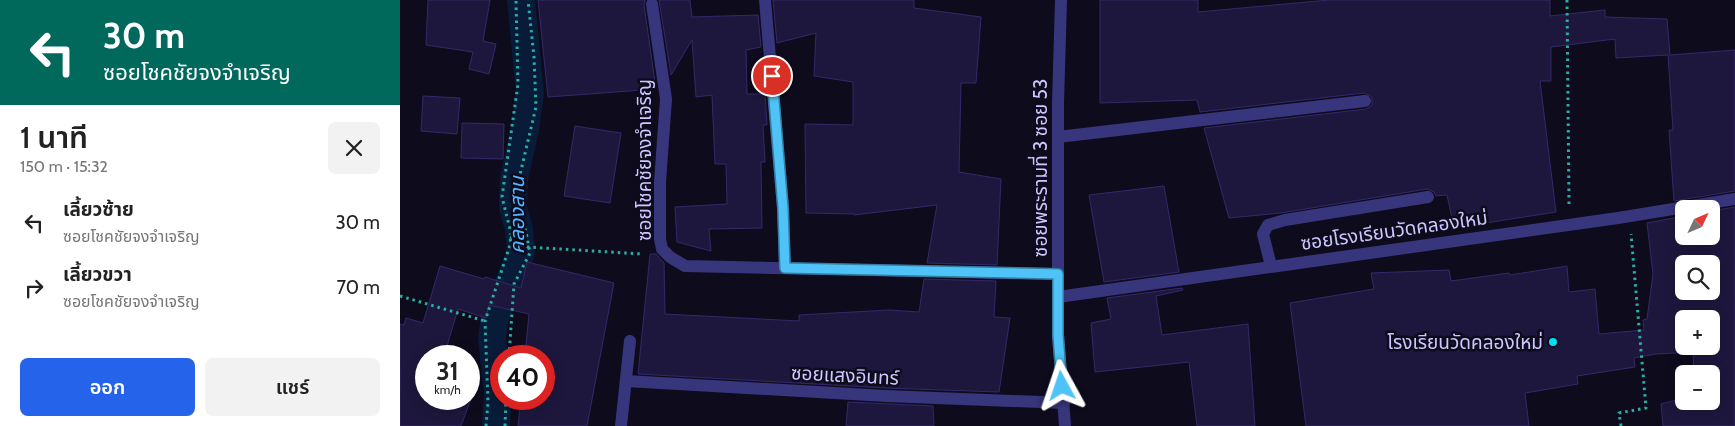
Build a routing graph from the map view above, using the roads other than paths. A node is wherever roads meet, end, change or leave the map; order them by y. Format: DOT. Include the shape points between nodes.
graph roads {
  1 [pos="765,0"];
  2 [pos="1061,0"];
  3 [pos="652,4"];
  4 [pos="1365,101"];
  5 [pos="1058,137"];
  6 [pos="1428,197"];
  7 [pos="1735,199"];
  8 [pos="1271,266"];
  9 [pos="785,268"];
  10 [pos="1058,274"];
  11 [pos="1058,297"];
  12 [pos="630,341"];
  13 [pos="626,381"];
  14 [pos="1064,403"];
  15 [pos="621,426"];
  16 [pos="1066,426"];
  1 -- 9 [label="street"];
  2 -- 5 [label="street, ซอยพระรามที่ 3 ซอย 53"];
  3 -- 9 [label="street, ซอยโชคชัยจงจำเจริญ" via="666,98 660,182 662,249 685,266"];
  4 -- 5 [label="street"];
  5 -- 10 [label="street, ซอยพระรามที่ 3 ซอย 53"];
  6 -- 8 [label="street" via="1268,225 1264,234"];
  7 -- 8 [label="street, ซอยโรงเรียนวัดคลองใหม่"];
  8 -- 11 [label="street, ซอยโรงเรียนวัดคลองใหม่"];
  9 -- 10 [label="street, ซอยโชคชัยจงจำเจริญ"];
  10 -- 11 [label="street, ซอยพระรามที่ 3 ซอย 53"];
  11 -- 14 [label="street, ซอยพระรามที่ 3 ซอย 53"];
  12 -- 13 [label="street"];
  13 -- 14 [label="street, ซอยแสงอินทร์"];
  13 -- 15 [label="street"];
  14 -- 16 [label="street, ซอยพระรามที่ 3 ซอย 53"];
}
